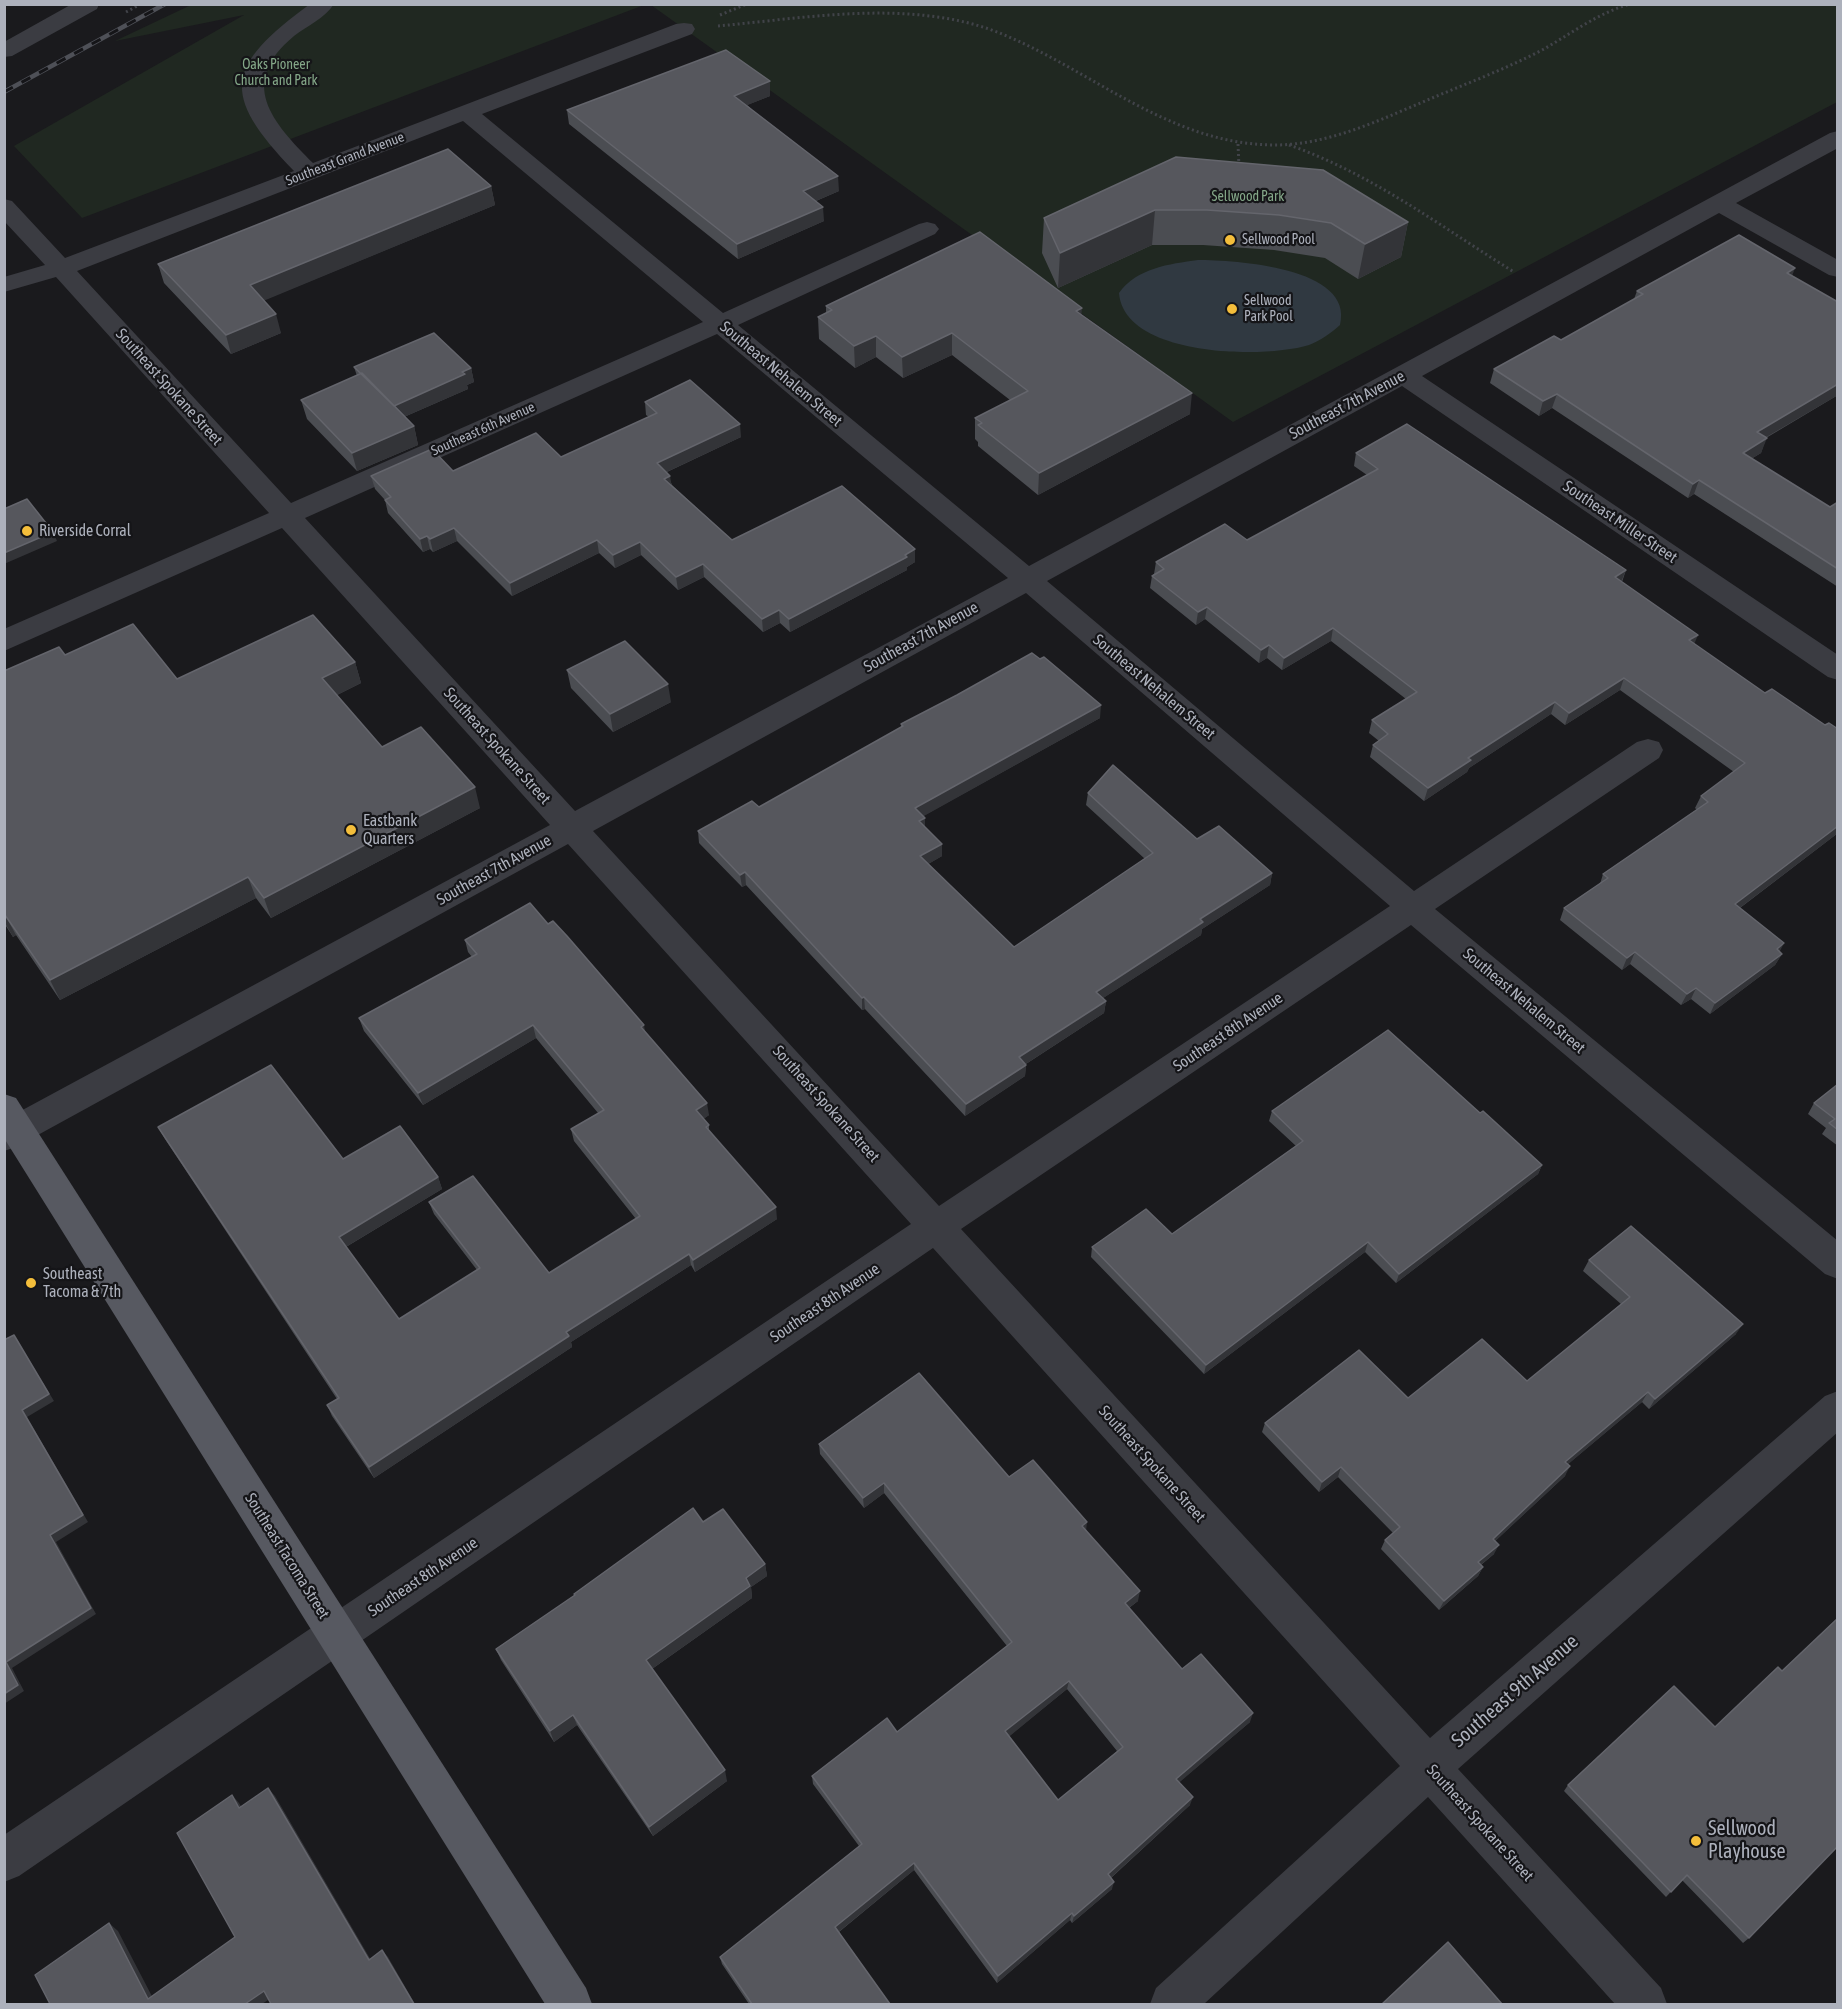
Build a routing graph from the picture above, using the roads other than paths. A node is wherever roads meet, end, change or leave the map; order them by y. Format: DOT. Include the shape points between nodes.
graph roads {
  1 [pos="89,4"];
  2 [pos="324,4"];
  3 [pos="684,29"];
  4 [pos="4,51"];
  5 [pos="467,113"];
  6 [pos="1838,138"];
  7 [pos="309,173"];
  8 [pos="1719,203"];
  9 [pos="4,206"];
  10 [pos="927,229"];
  11 [pos="61,268"];
  12 [pos="1838,270"];
  13 [pos="4,285"];
  14 [pos="720,324"];
  15 [pos="1402,375"];
  16 [pos="287,517"];
  17 [pos="1027,579"];
  18 [pos="4,640"];
  19 [pos="1838,670"];
  20 [pos="1648,750"];
  21 [pos="571,828"];
  22 [pos="1413,908"];
  23 [pos="9,1125"];
  24 [pos="937,1226"];
  25 [pos="1838,1263"];
  26 [pos="1838,1408"];
  27 [pos="337,1636"];
  28 [pos="1430,1766"];
  29 [pos="4,1861"];
  30 [pos="570,2004"];
  31 [pos="1172,2004"];
  32 [pos="1645,2004"];
  1 -- 4 [label="street"];
  2 -- 7 [label="street" via="260,59 252,91 265,120"];
  3 -- 5 [label="street, Southeast Grand Avenue"];
  5 -- 7 [label="street, Southeast Grand Avenue"];
  5 -- 14 [label="street, Southeast Nehalem Street"];
  6 -- 8 [label="street, Southeast 7th Avenue"];
  7 -- 11 [label="street, Southeast Grand Avenue"];
  8 -- 12 [label="street"];
  8 -- 15 [label="street, Southeast 7th Avenue"];
  9 -- 11 [label="street, Southeast Spokane Street"];
  10 -- 14 [label="street, Southeast 6th Avenue"];
  11 -- 13 [label="street, Southeast Grand Avenue"];
  11 -- 16 [label="street, Southeast Spokane Street"];
  14 -- 16 [label="street, Southeast 6th Avenue"];
  14 -- 17 [label="street, Southeast Nehalem Street"];
  15 -- 17 [label="street, Southeast 7th Avenue"];
  15 -- 19 [label="street, Southeast Miller Street"];
  16 -- 18 [label="street, Southeast 6th Avenue"];
  16 -- 21 [label="street, Southeast Spokane Street"];
  17 -- 21 [label="street, Southeast 7th Avenue"];
  17 -- 22 [label="street, Southeast Nehalem Street"];
  20 -- 22 [label="street, Southeast 8th Avenue"];
  21 -- 23 [label="street, Southeast 7th Avenue"];
  21 -- 24 [label="street, Southeast Spokane Street"];
  22 -- 24 [label="street, Southeast 8th Avenue"];
  22 -- 25 [label="street, Southeast Nehalem Street"];
  23 -- 27 [label="main road, Southeast Tacoma Street"];
  24 -- 27 [label="street, Southeast 8th Avenue"];
  24 -- 28 [label="street, Southeast Spokane Street"];
  26 -- 28 [label="street, Southeast 9th Avenue"];
  27 -- 29 [label="street, Southeast 8th Avenue"];
  27 -- 30 [label="main road, Southeast Tacoma Street"];
  28 -- 31 [label="street, Southeast 9th Avenue"];
  28 -- 32 [label="street, Southeast Spokane Street"];
}
